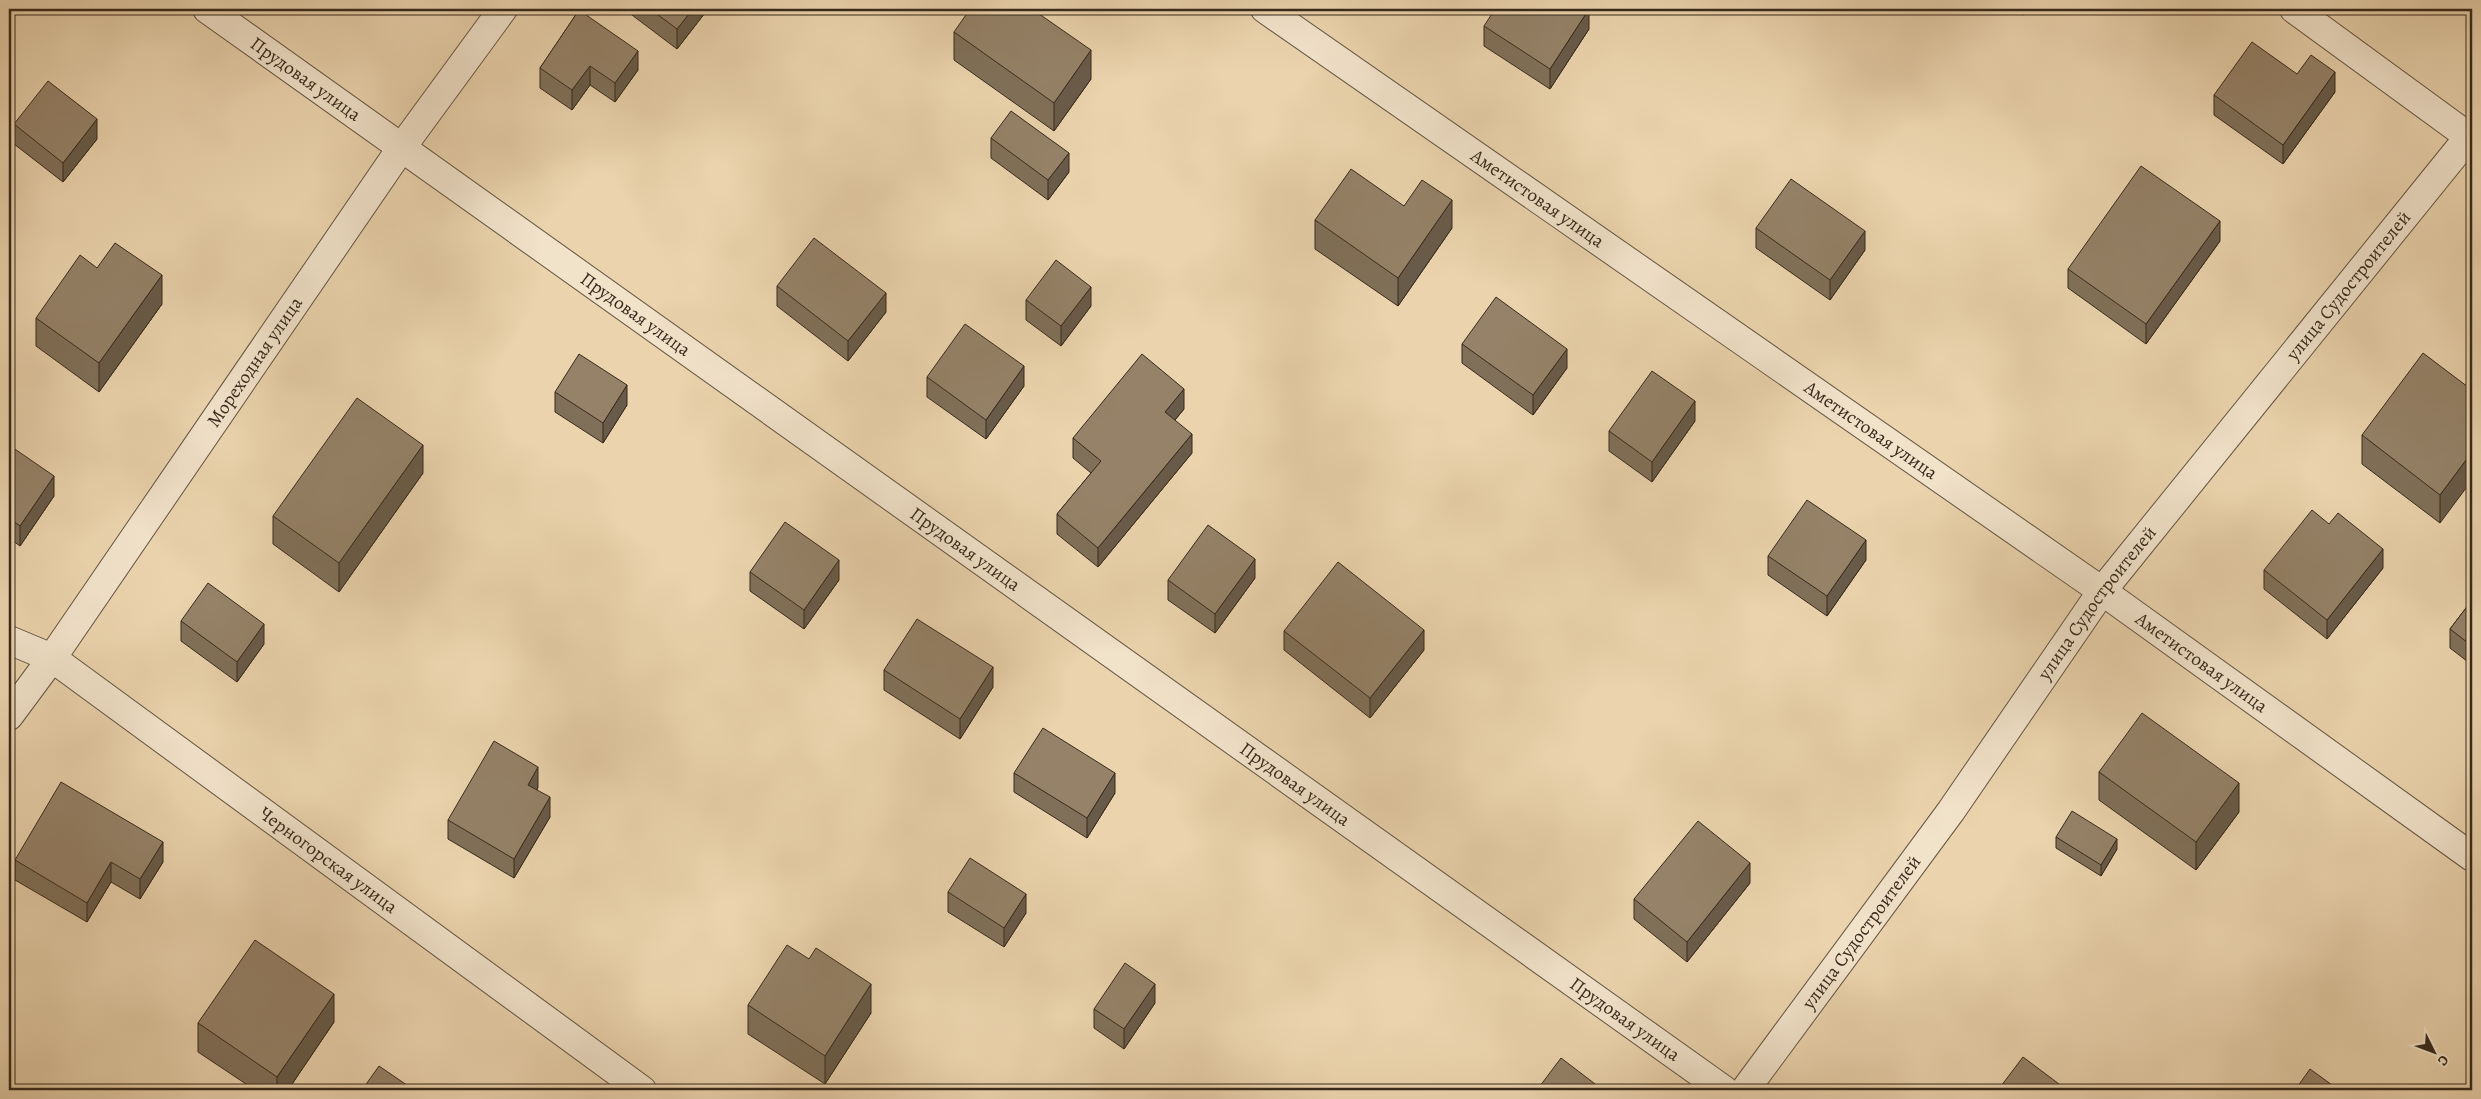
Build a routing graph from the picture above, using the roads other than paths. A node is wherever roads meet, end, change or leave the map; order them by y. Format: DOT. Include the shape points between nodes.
graph roads {
  1 [pos="207,9"];
  2 [pos="503,9"];
  3 [pos="1265,9"];
  4 [pos="2294,9"];
  5 [pos="2471,136"];
  6 [pos="402,147"];
  7 [pos="2102,591"];
  8 [pos="9,640"];
  9 [pos="52,658"];
  10 [pos="9,716"];
  11 [pos="2472,857"];
  12 [pos="642,1090"];
  13 [pos="1724,1090"];
  14 [pos="1745,1090"];
  1 -- 6 [label="street, Прудовая улица"];
  2 -- 6 [label="street, Мореходная улица"];
  3 -- 7 [label="street, Аметистовая улица"];
  4 -- 5 [label="street"];
  5 -- 7 [label="street, улица Судостроителей"];
  6 -- 9 [label="street, Мореходная улица"];
  6 -- 13 [label="street, Прудовая улица"];
  7 -- 11 [label="street, Аметистовая улица"];
  7 -- 14 [label="street, улица Судостроителей" via="1951,811"];
  8 -- 9 [label="street, Черногорская улица"];
  9 -- 10 [label="street, Мореходная улица"];
  9 -- 12 [label="street, Черногорская улица"];
}
